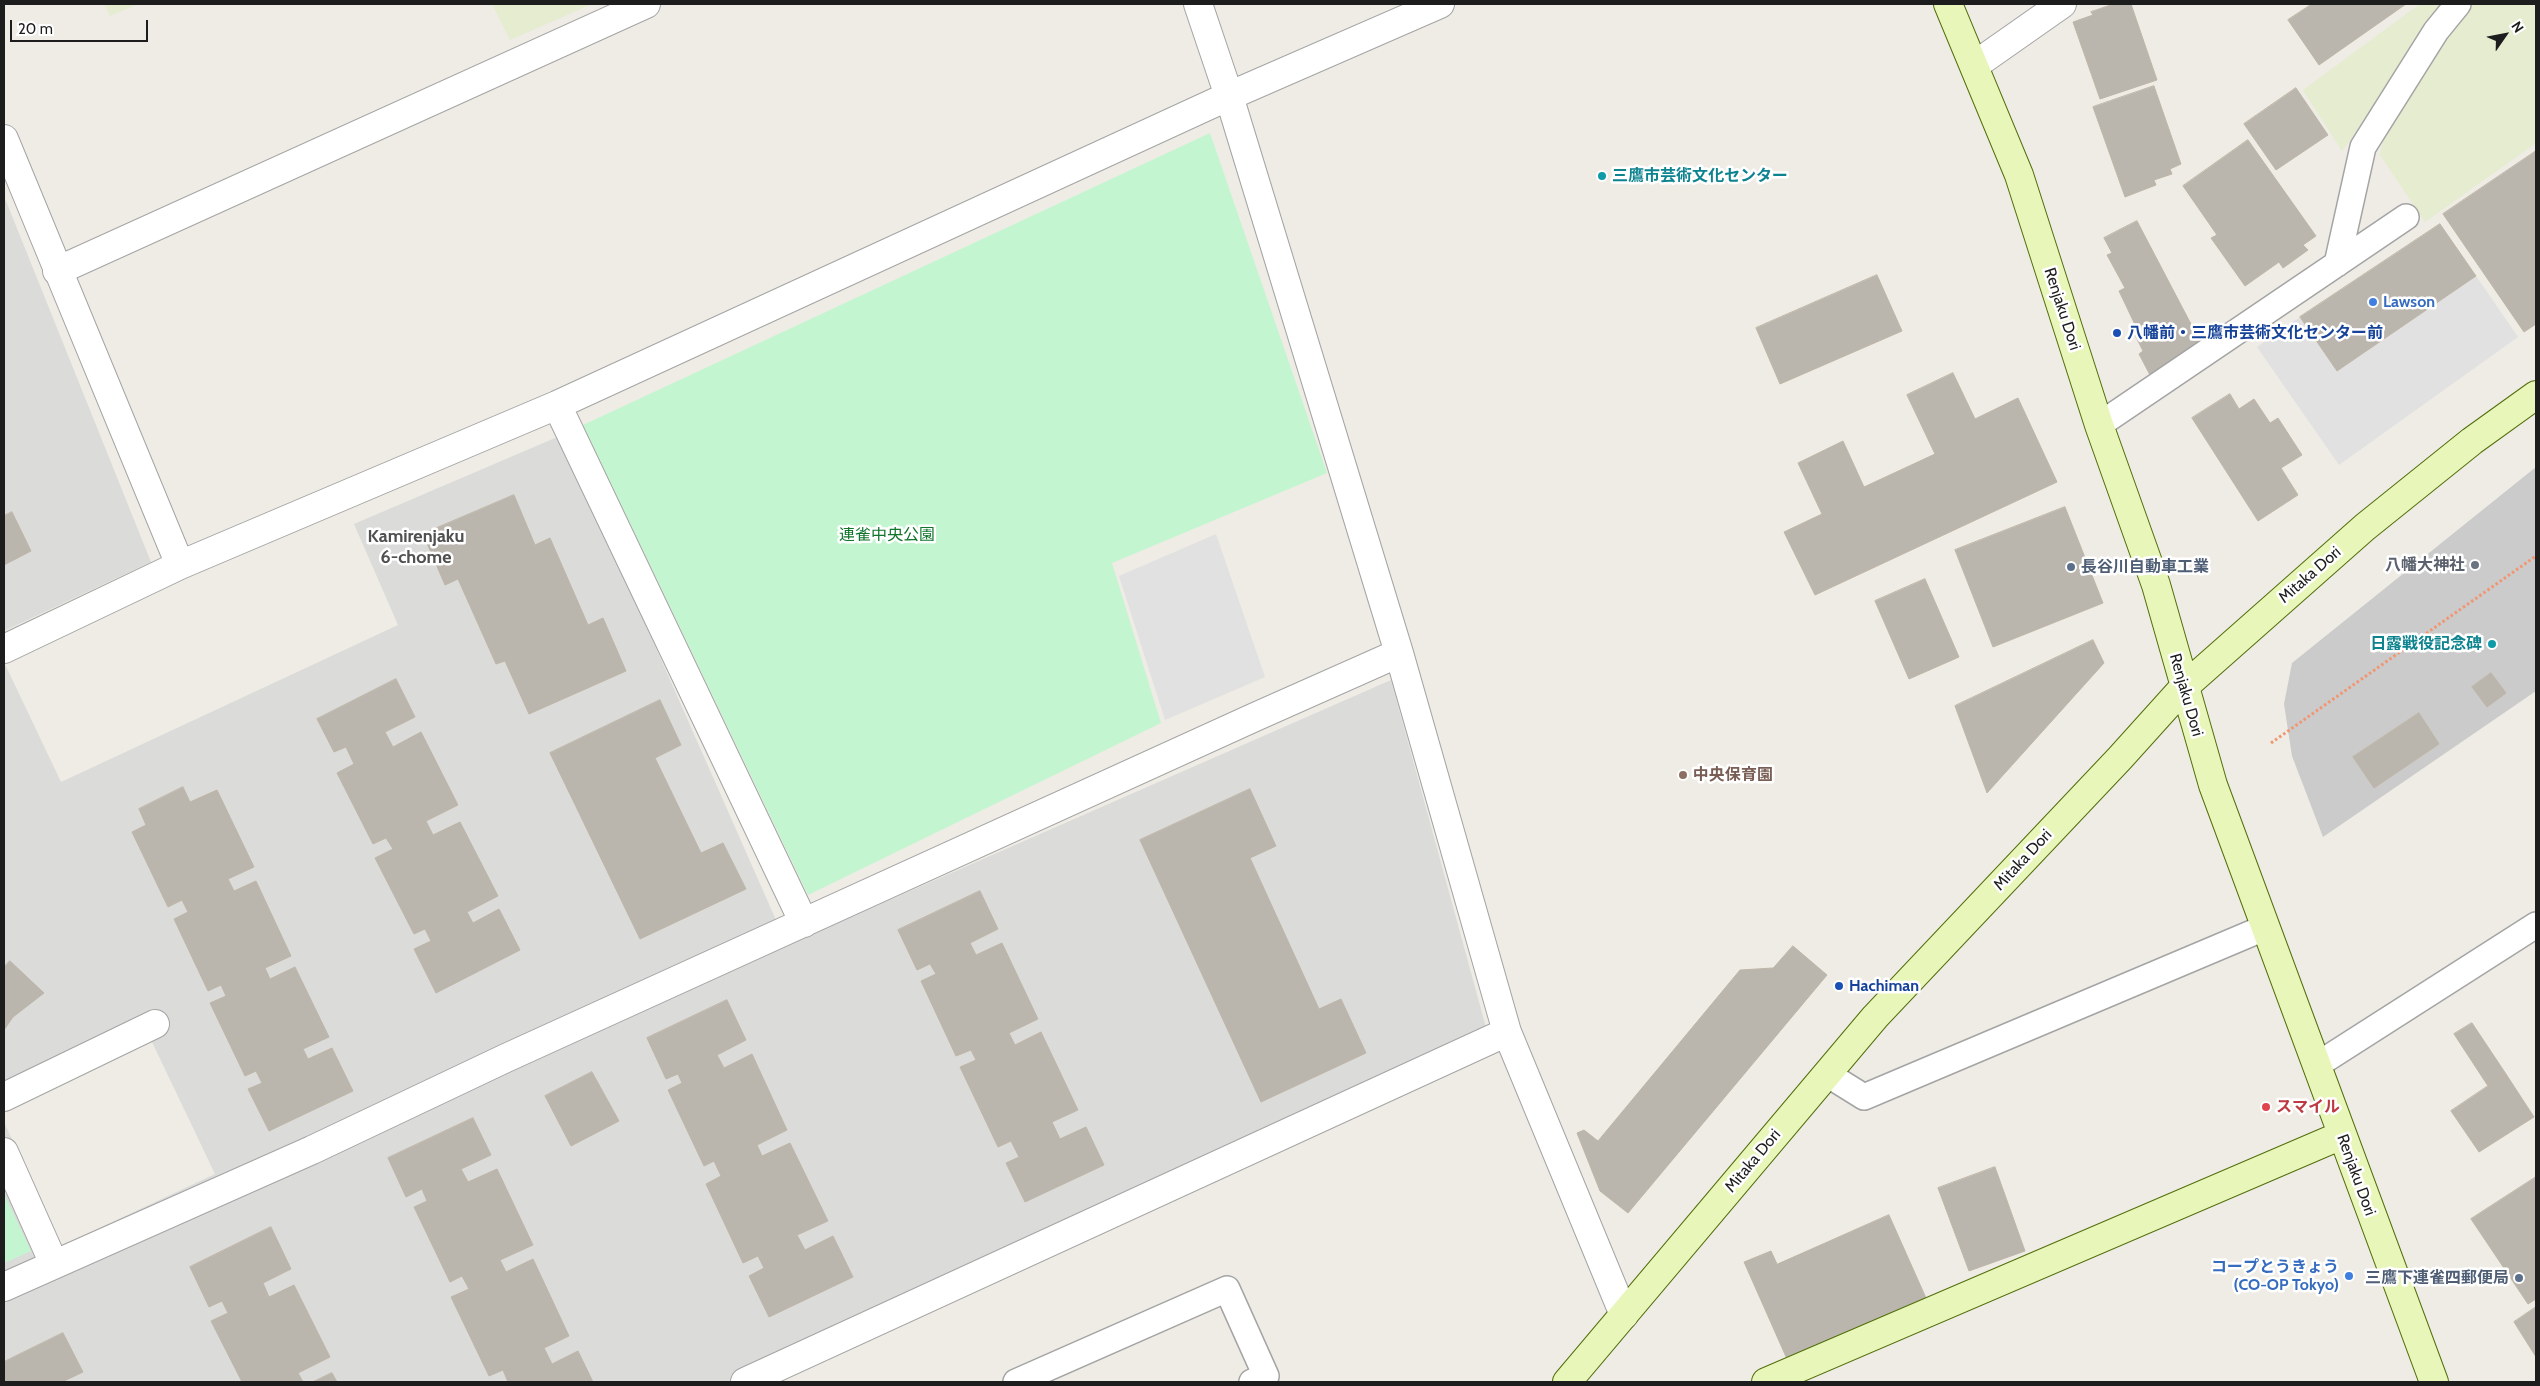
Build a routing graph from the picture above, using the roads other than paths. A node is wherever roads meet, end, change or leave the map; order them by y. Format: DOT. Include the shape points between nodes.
graph roads {
  1 [pos="646,4"];
  2 [pos="1198,4"];
  3 [pos="1440,4"];
  4 [pos="1948,4"];
  5 [pos="2062,4"];
  6 [pos="2458,4"];
  7 [pos="1974,66"];
  8 [pos="1229,96"];
  9 [pos="4,139"];
  10 [pos="2406,217"];
  11 [pos="2337,264"];
  12 [pos="57,270"];
  13 [pos="2536,395"];
  14 [pos="557,405"];
  15 [pos="2099,425"];
  16 [pos="180,565"];
  17 [pos="4,648"];
  18 [pos="1399,653"];
  19 [pos="2184,687"];
  20 [pos="804,923"];
  21 [pos="2536,925"];
  22 [pos="2264,928"];
  23 [pos="155,1024"];
  24 [pos="1507,1032"];
  25 [pos="2317,1065"];
  26 [pos="1827,1074"];
  27 [pos="4,1097"];
  28 [pos="2342,1135"];
  29 [pos="4,1152"];
  30 [pos="54,1264"];
  31 [pos="4,1287"];
  32 [pos="1624,1314"];
  33 [pos="745,1382"];
  34 [pos="1016,1382"];
  35 [pos="1252,1382"];
  36 [pos="1567,1382"];
  37 [pos="1766,1382"];
  38 [pos="2434,1382"];
  1 -- 12 [label="street"];
  2 -- 8 [label="street"];
  3 -- 8 [label="street"];
  4 -- 7 [label="main road, Renjaku Dori"];
  5 -- 7 [label="street"];
  6 -- 11 [label="lane" via="2436,31 2364,147"];
  7 -- 15 [label="main road, Renjaku Dori" via="2019,175"];
  8 -- 14 [label="street"];
  8 -- 18 [label="street"];
  9 -- 12 [label="street"];
  10 -- 11 [label="lane"];
  11 -- 15 [label="lane"];
  12 -- 16 [label="street"];
  13 -- 19 [label="main road, Mitaka Dori" via="2472,441 2365,527"];
  14 -- 16 [label="street"];
  14 -- 20 [label="street"];
  15 -- 19 [label="main road, Renjaku Dori" via="2156,585"];
  16 -- 17 [label="street"];
  18 -- 20 [label="street"];
  18 -- 24 [label="street"];
  19 -- 22 [label="main road, Renjaku Dori" via="2213,785"];
  19 -- 26 [label="main road, Mitaka Dori" via="1875,1017"];
  20 -- 30 [label="street" via="312,1150"];
  21 -- 25 [label="lane"];
  22 -- 25 [label="main road, Renjaku Dori"];
  22 -- 26 [label="lane" via="1864,1096"];
  23 -- 27 [label="street"];
  24 -- 32 [label="street"];
  24 -- 33 [label="street"];
  25 -- 28 [label="main road, Renjaku Dori"];
  26 -- 32 [label="main road, Mitaka Dori"];
  28 -- 37 [label="main road"];
  28 -- 38 [label="main road, Renjaku Dori"];
  29 -- 30 [label="street"];
  30 -- 31 [label="street"];
  32 -- 36 [label="main road, Mitaka Dori"];
  34 -- 35 [label="lane" via="1227,1289 1266,1376"];
}
